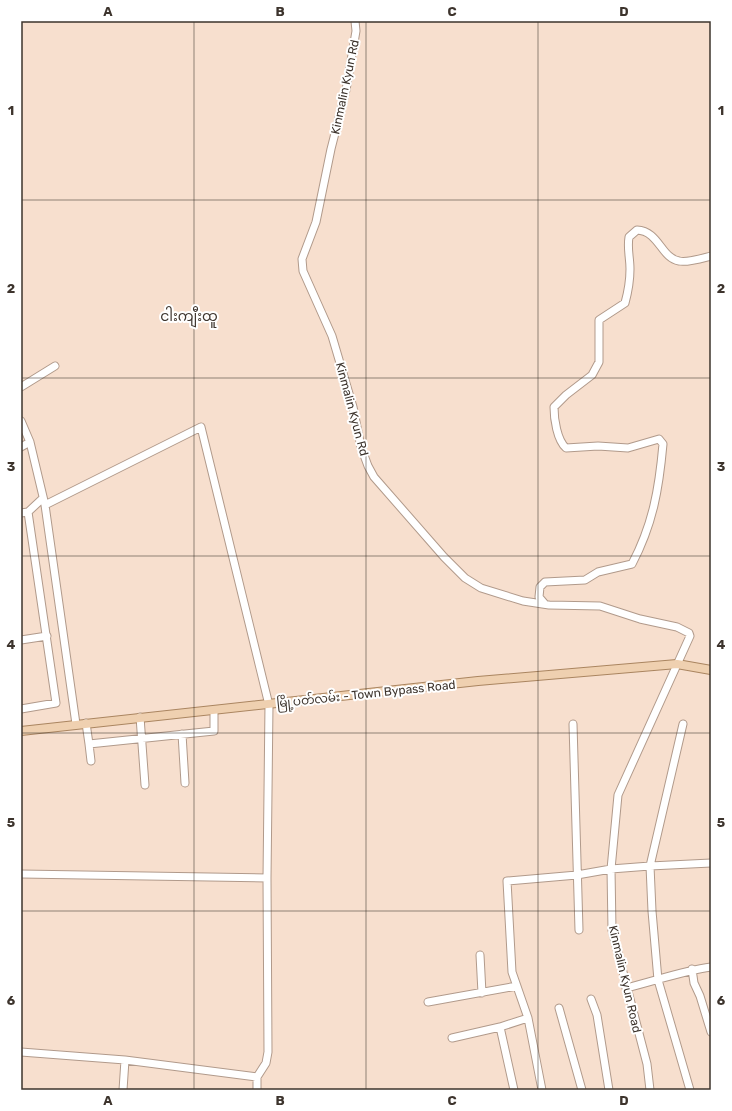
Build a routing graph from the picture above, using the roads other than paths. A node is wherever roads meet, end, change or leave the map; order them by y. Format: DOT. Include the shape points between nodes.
graph roads {
  1 [pos="355,21"];
  2 [pos="711,256"];
  3 [pos="55,366"];
  4 [pos="21,387"];
  5 [pos="21,421"];
  6 [pos="30,442"];
  7 [pos="21,447"];
  8 [pos="44,502"];
  9 [pos="24,512"];
  10 [pos="544,604"];
  11 [pos="47,636"];
  12 [pos="21,640"];
  13 [pos="677,664"];
  14 [pos="711,670"];
  15 [pos="269,705"];
  16 [pos="21,709"];
  17 [pos="214,710"];
  18 [pos="140,717"];
  19 [pos="86,723"];
  20 [pos="76,724"];
  21 [pos="573,724"];
  22 [pos="682,724"];
  23 [pos="21,731"];
  24 [pos="182,734"];
  25 [pos="142,739"];
  26 [pos="89,744"];
  27 [pos="91,761"];
  28 [pos="186,783"];
  29 [pos="144,785"];
  30 [pos="711,863"];
  31 [pos="650,866"];
  32 [pos="611,869"];
  33 [pos="21,874"];
  34 [pos="577,875"];
  35 [pos="267,878"];
  36 [pos="579,930"];
  37 [pos="480,955"];
  38 [pos="711,967"];
  39 [pos="692,969"];
  40 [pos="658,980"];
  41 [pos="517,986"];
  42 [pos="626,988"];
  43 [pos="482,993"];
  44 [pos="591,999"];
  45 [pos="428,1002"];
  46 [pos="559,1008"];
  47 [pos="528,1018"];
  48 [pos="500,1027"];
  49 [pos="711,1032"];
  50 [pos="452,1038"];
  51 [pos="21,1052"];
  52 [pos="125,1060"];
  53 [pos="257,1077"];
  54 [pos="123,1090"];
  55 [pos="257,1090"];
  56 [pos="514,1090"];
  57 [pos="542,1090"];
  58 [pos="582,1090"];
  59 [pos="609,1090"];
  60 [pos="650,1090"];
  61 [pos="690,1090"];
  1 -- 10 [label="street, Kinmalin Kyun Rd" via="356,31 346,90 316,222 302,259 303,271 332,336 353,407 361,447 374,477 465,578 481,588 523,601"];
  2 -- 10 [label="street" via="680,262 670,257 644,230 637,230 629,237 627,248 630,268 625,303 599,320 599,362 592,375 554,407 555,422 566,448 628,448 659,439 663,444 656,503 649,528 632,564 598,572 586,580 545,582 540,587 539,597"];
  3 -- 4 [label="street"];
  5 -- 6 [label="street"];
  6 -- 7 [label="street"];
  6 -- 8 [label="street"];
  8 -- 9 [label="street"];
  8 -- 15 [label="street" via="201,427"];
  8 -- 20 [label="street"];
  9 -- 11 [label="street"];
  10 -- 13 [label="street, Kinmalin Kyun Rd" via="600,606 640,619 678,627 690,636"];
  11 -- 12 [label="street"];
  11 -- 16 [label="street" via="56,703"];
  13 -- 14 [label="main road, မြို့ပတ်လမ်း - Town Bypass Road"];
  13 -- 15 [label="main road, မြို့ပတ်လမ်း - Town Bypass Road" via="478,681"];
  13 -- 32 [label="street, Kinmalin Kyun Road" via="618,795"];
  15 -- 17 [label="main road, မြို့ပတ်လမ်း - Town Bypass Road"];
  15 -- 35 [label="street"];
  17 -- 18 [label="main road, မြို့ပတ်လမ်း - Town Bypass Road"];
  17 -- 24 [label="street" via="214,731"];
  18 -- 19 [label="main road, မြို့ပတ်လမ်း - Town Bypass Road"];
  18 -- 25 [label="street"];
  19 -- 20 [label="main road, မြို့ပတ်လမ်း - Town Bypass Road"];
  19 -- 26 [label="street"];
  20 -- 23 [label="main road, မြို့ပတ်လမ်း - Town Bypass Road"];
  21 -- 34 [label="street"];
  22 -- 31 [label="street"];
  24 -- 25 [label="street"];
  24 -- 28 [label="street"];
  25 -- 26 [label="street"];
  25 -- 29 [label="street"];
  26 -- 27 [label="street"];
  30 -- 31 [label="street"];
  31 -- 32 [label="street"];
  31 -- 40 [label="street"];
  32 -- 34 [label="street"];
  32 -- 42 [label="street, Kinmalin Kyun Road" via="612,930"];
  33 -- 35 [label="street"];
  34 -- 36 [label="street"];
  34 -- 41 [label="street" via="507,881 512,972"];
  35 -- 53 [label="street" via="268,1052 266,1063"];
  37 -- 43 [label="street"];
  38 -- 39 [label="street"];
  39 -- 40 [label="street"];
  39 -- 49 [label="street" via="694,983"];
  40 -- 42 [label="street"];
  40 -- 61 [label="street"];
  41 -- 43 [label="street"];
  41 -- 47 [label="street"];
  42 -- 60 [label="street, Kinmalin Kyun Road" via="647,1064"];
  43 -- 45 [label="street"];
  44 -- 59 [label="street" via="597,1015"];
  46 -- 58 [label="street"];
  47 -- 48 [label="street"];
  47 -- 57 [label="street"];
  48 -- 50 [label="street"];
  48 -- 56 [label="street"];
  51 -- 52 [label="street"];
  52 -- 53 [label="street"];
  52 -- 54 [label="street"];
  53 -- 55 [label="street"];
}
